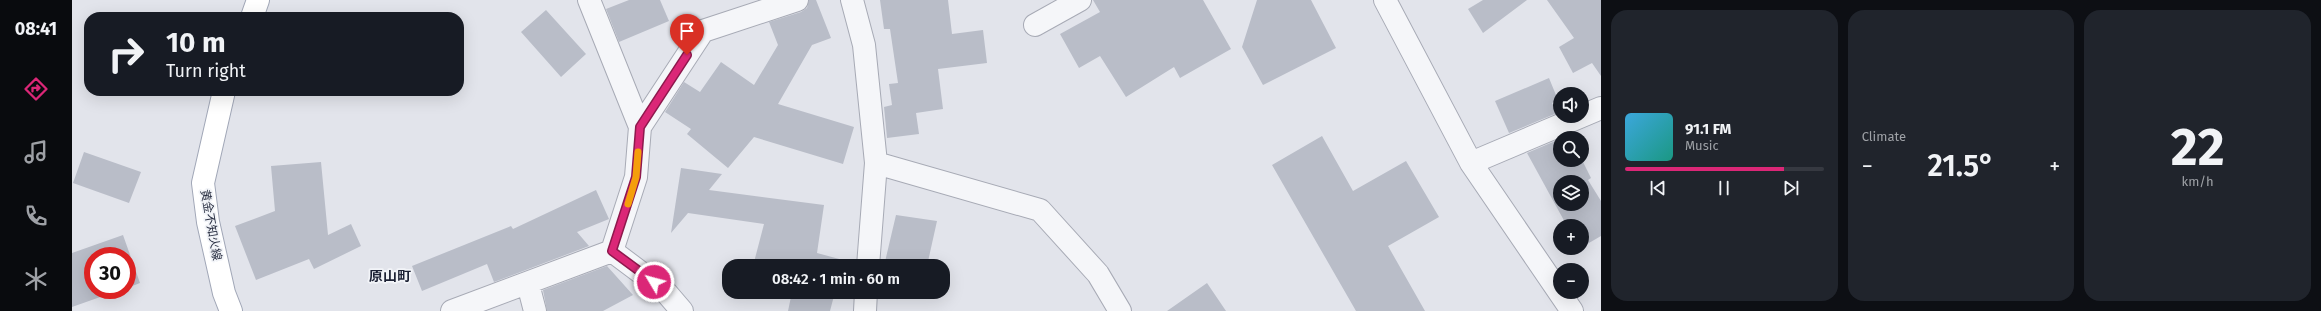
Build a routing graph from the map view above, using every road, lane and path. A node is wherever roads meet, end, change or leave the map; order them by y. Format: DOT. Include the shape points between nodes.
graph roads {
  1 [pos="258,0"];
  2 [pos="589,0"];
  3 [pos="797,0"];
  4 [pos="852,0"];
  5 [pos="1080,0"];
  6 [pos="1385,0"];
  7 [pos="254,12"];
  8 [pos="1035,25"];
  9 [pos="223,96"];
  10 [pos="1601,108"];
  11 [pos="1589,113"];
  12 [pos="1565,123"];
  13 [pos="640,127"];
  14 [pos="1471,162"];
  15 [pos="876,163"];
  16 [pos="612,251"];
  17 [pos="869,259"];
  18 [pos="528,284"];
  19 [pos="866,299"];
  20 [pos="231,311"];
  21 [pos="452,311"];
  22 [pos="535,311"];
  23 [pos="682,311"];
  24 [pos="865,311"];
  25 [pos="1120,311"];
  26 [pos="1572,311"];
  1 -- 7 [label="main road"];
  2 -- 13 [label="street"];
  3 -- 13 [label="street" via="703,31"];
  4 -- 15 [label="street" via="864,45"];
  5 -- 8 [label="street"];
  6 -- 14 [label="street"];
  9 -- 20 [label="main road, 黄金不知火線" via="203,183 208,222 224,293"];
  10 -- 11 [label="street"];
  12 -- 14 [label="street"];
  13 -- 16 [label="street" via="636,177"];
  14 -- 26 [label="street"];
  15 -- 17 [label="street"];
  15 -- 25 [label="street" via="1040,210 1098,274"];
  16 -- 18 [label="street"];
  16 -- 23 [label="street" via="664,290"];
  18 -- 21 [label="street"];
  18 -- 22 [label="street"];
  19 -- 24 [label="street"];
}
